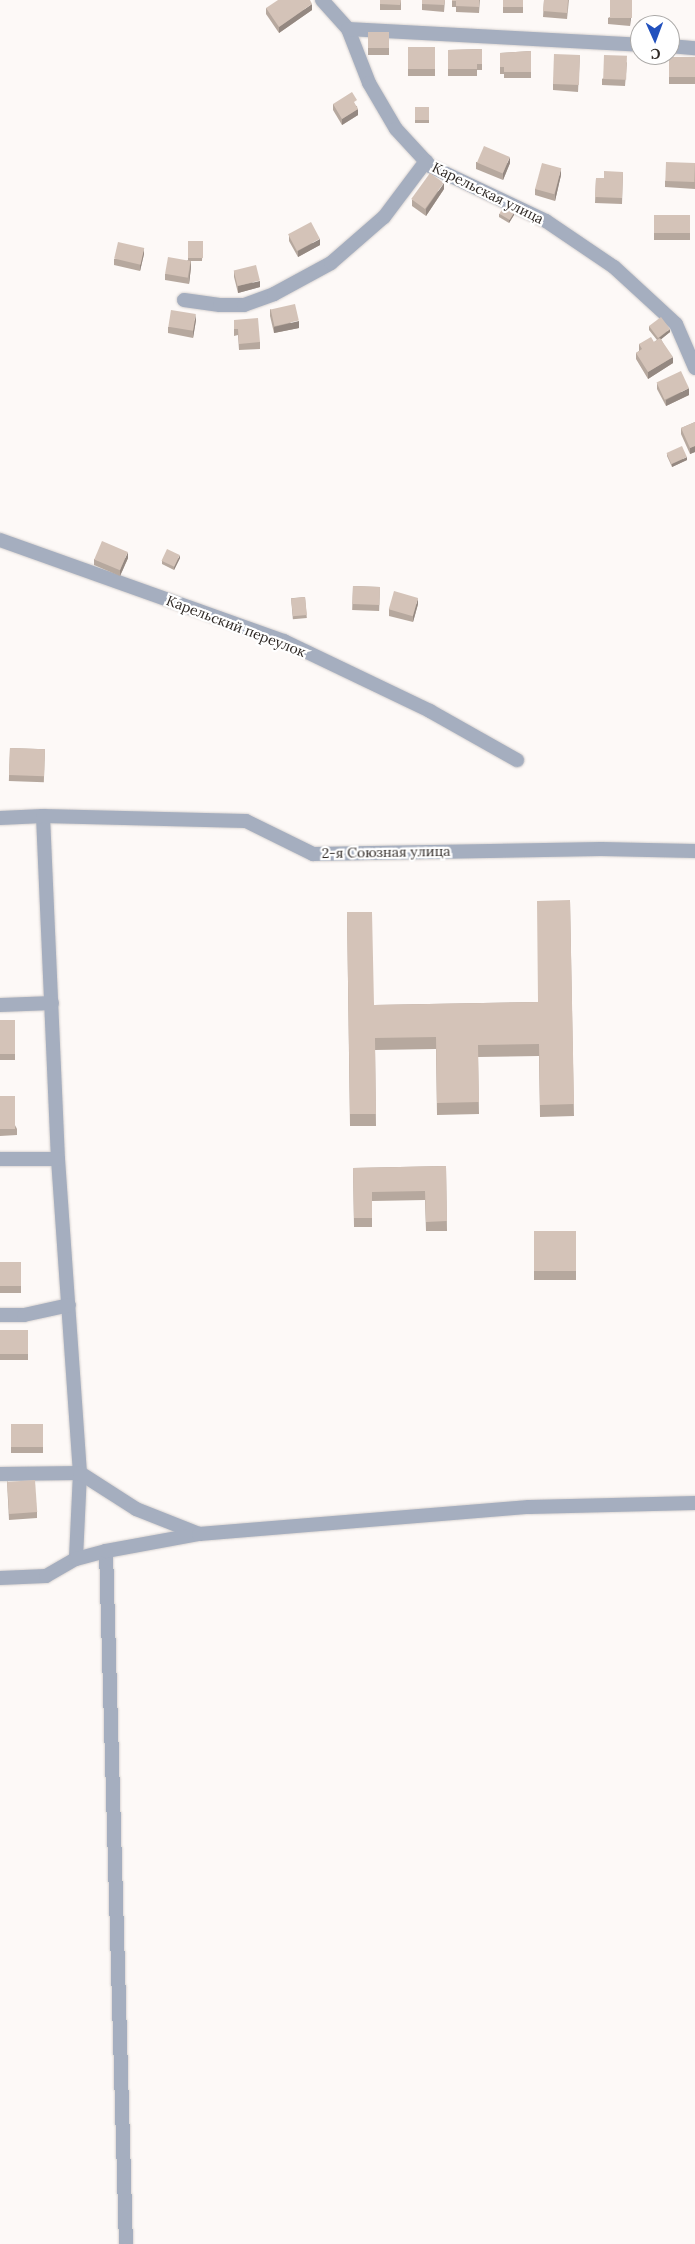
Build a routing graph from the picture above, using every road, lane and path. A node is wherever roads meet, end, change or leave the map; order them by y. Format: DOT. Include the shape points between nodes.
graph roads {
  1 [pos="322,0"];
  2 [pos="348,29"];
  3 [pos="630,44"];
  4 [pos="680,47"];
  5 [pos="695,48"];
  6 [pos="426,161"];
  7 [pos="184,300"];
  8 [pos="695,368"];
  9 [pos="0,540"];
  10 [pos="517,760"];
  11 [pos="43,816"];
  12 [pos="0,818"];
  13 [pos="695,851"];
  14 [pos="52,1004"];
  15 [pos="0,1005"];
  16 [pos="58,1158"];
  17 [pos="0,1159"];
  18 [pos="69,1305"];
  19 [pos="0,1315"];
  20 [pos="80,1473"];
  21 [pos="0,1474"];
  22 [pos="695,1503"];
  23 [pos="199,1534"];
  24 [pos="106,1551"];
  25 [pos="76,1560"];
  26 [pos="0,1578"];
  27 [pos="126,2244"];
  1 -- 2 [label="street"];
  2 -- 3 [label="street"];
  2 -- 6 [label="street, Карельская улица" via="369,83 396,129"];
  4 -- 5 [label="street"];
  6 -- 7 [label="street" via="384,217 331,263 274,294 244,305"];
  6 -- 8 [label="street, Карельская улица" via="430,166 546,221 614,267 676,324"];
  9 -- 10 [label="street, Карельский переулок" via="284,641 430,711"];
  11 -- 12 [label="street, 2-я Союзная улица"];
  11 -- 13 [label="street, 2-я Союзная улица" via="246,821 313,854 600,849"];
  11 -- 14 [label="street"];
  14 -- 15 [label="street"];
  14 -- 16 [label="street"];
  16 -- 17 [label="street"];
  16 -- 18 [label="street"];
  18 -- 19 [label="street" via="24,1315"];
  18 -- 20 [label="street"];
  20 -- 21 [label="street"];
  20 -- 23 [label="street" via="136,1508"];
  20 -- 25 [label="street"];
  22 -- 23 [label="street" via="529,1507"];
  23 -- 24 [label="street"];
  24 -- 25 [label="street"];
  24 -- 27 [label="street"];
  25 -- 26 [label="street" via="46,1576"];
}
